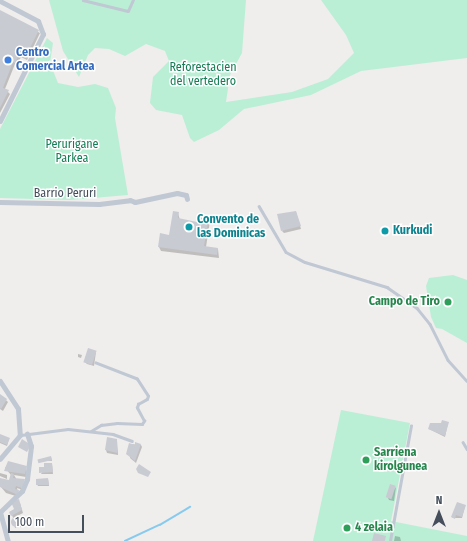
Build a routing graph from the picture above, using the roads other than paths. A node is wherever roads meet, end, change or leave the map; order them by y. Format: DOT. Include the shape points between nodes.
graph roads {
  1 [pos="83,0"];
  2 [pos="133,0"];
  3 [pos="0,1"];
  4 [pos="0,121"];
  5 [pos="187,199"];
  6 [pos="0,202"];
  7 [pos="259,206"];
  8 [pos="96,363"];
  9 [pos="0,381"];
  10 [pos="467,381"];
  11 [pos="412,426"];
  12 [pos="91,431"];
  13 [pos="27,434"];
  14 [pos="20,435"];
  15 [pos="132,441"];
  16 [pos="463,442"];
  17 [pos="467,449"];
  18 [pos="0,459"];
  19 [pos="0,512"];
  20 [pos="8,541"];
  21 [pos="390,541"];
  1 -- 2 [label="lane" via="128,11"];
  3 -- 4 [label="street" via="38,21 43,34"];
  5 -- 6 [label="street, Barrio Peruri" via="186,195 177,193 135,202 130,200 99,204"];
  7 -- 10 [label="lane" via="286,252 305,262 387,287 417,308 430,324 448,360"];
  8 -- 12 [label="lane" via="136,379 148,396 138,404 138,411 144,421 142,424 101,425"];
  9 -- 14 [label="street" via="18,409"];
  11 -- 21 [label="lane"];
  12 -- 13 [label="lane" via="68,429"];
  12 -- 15 [label="lane"];
  13 -- 14 [label="lane"];
  13 -- 19 [label="street" via="31,446 27,479 22,491"];
  14 -- 18 [label="street"];
  16 -- 17 [label="lane"];
  19 -- 20 [label="street"];
}
